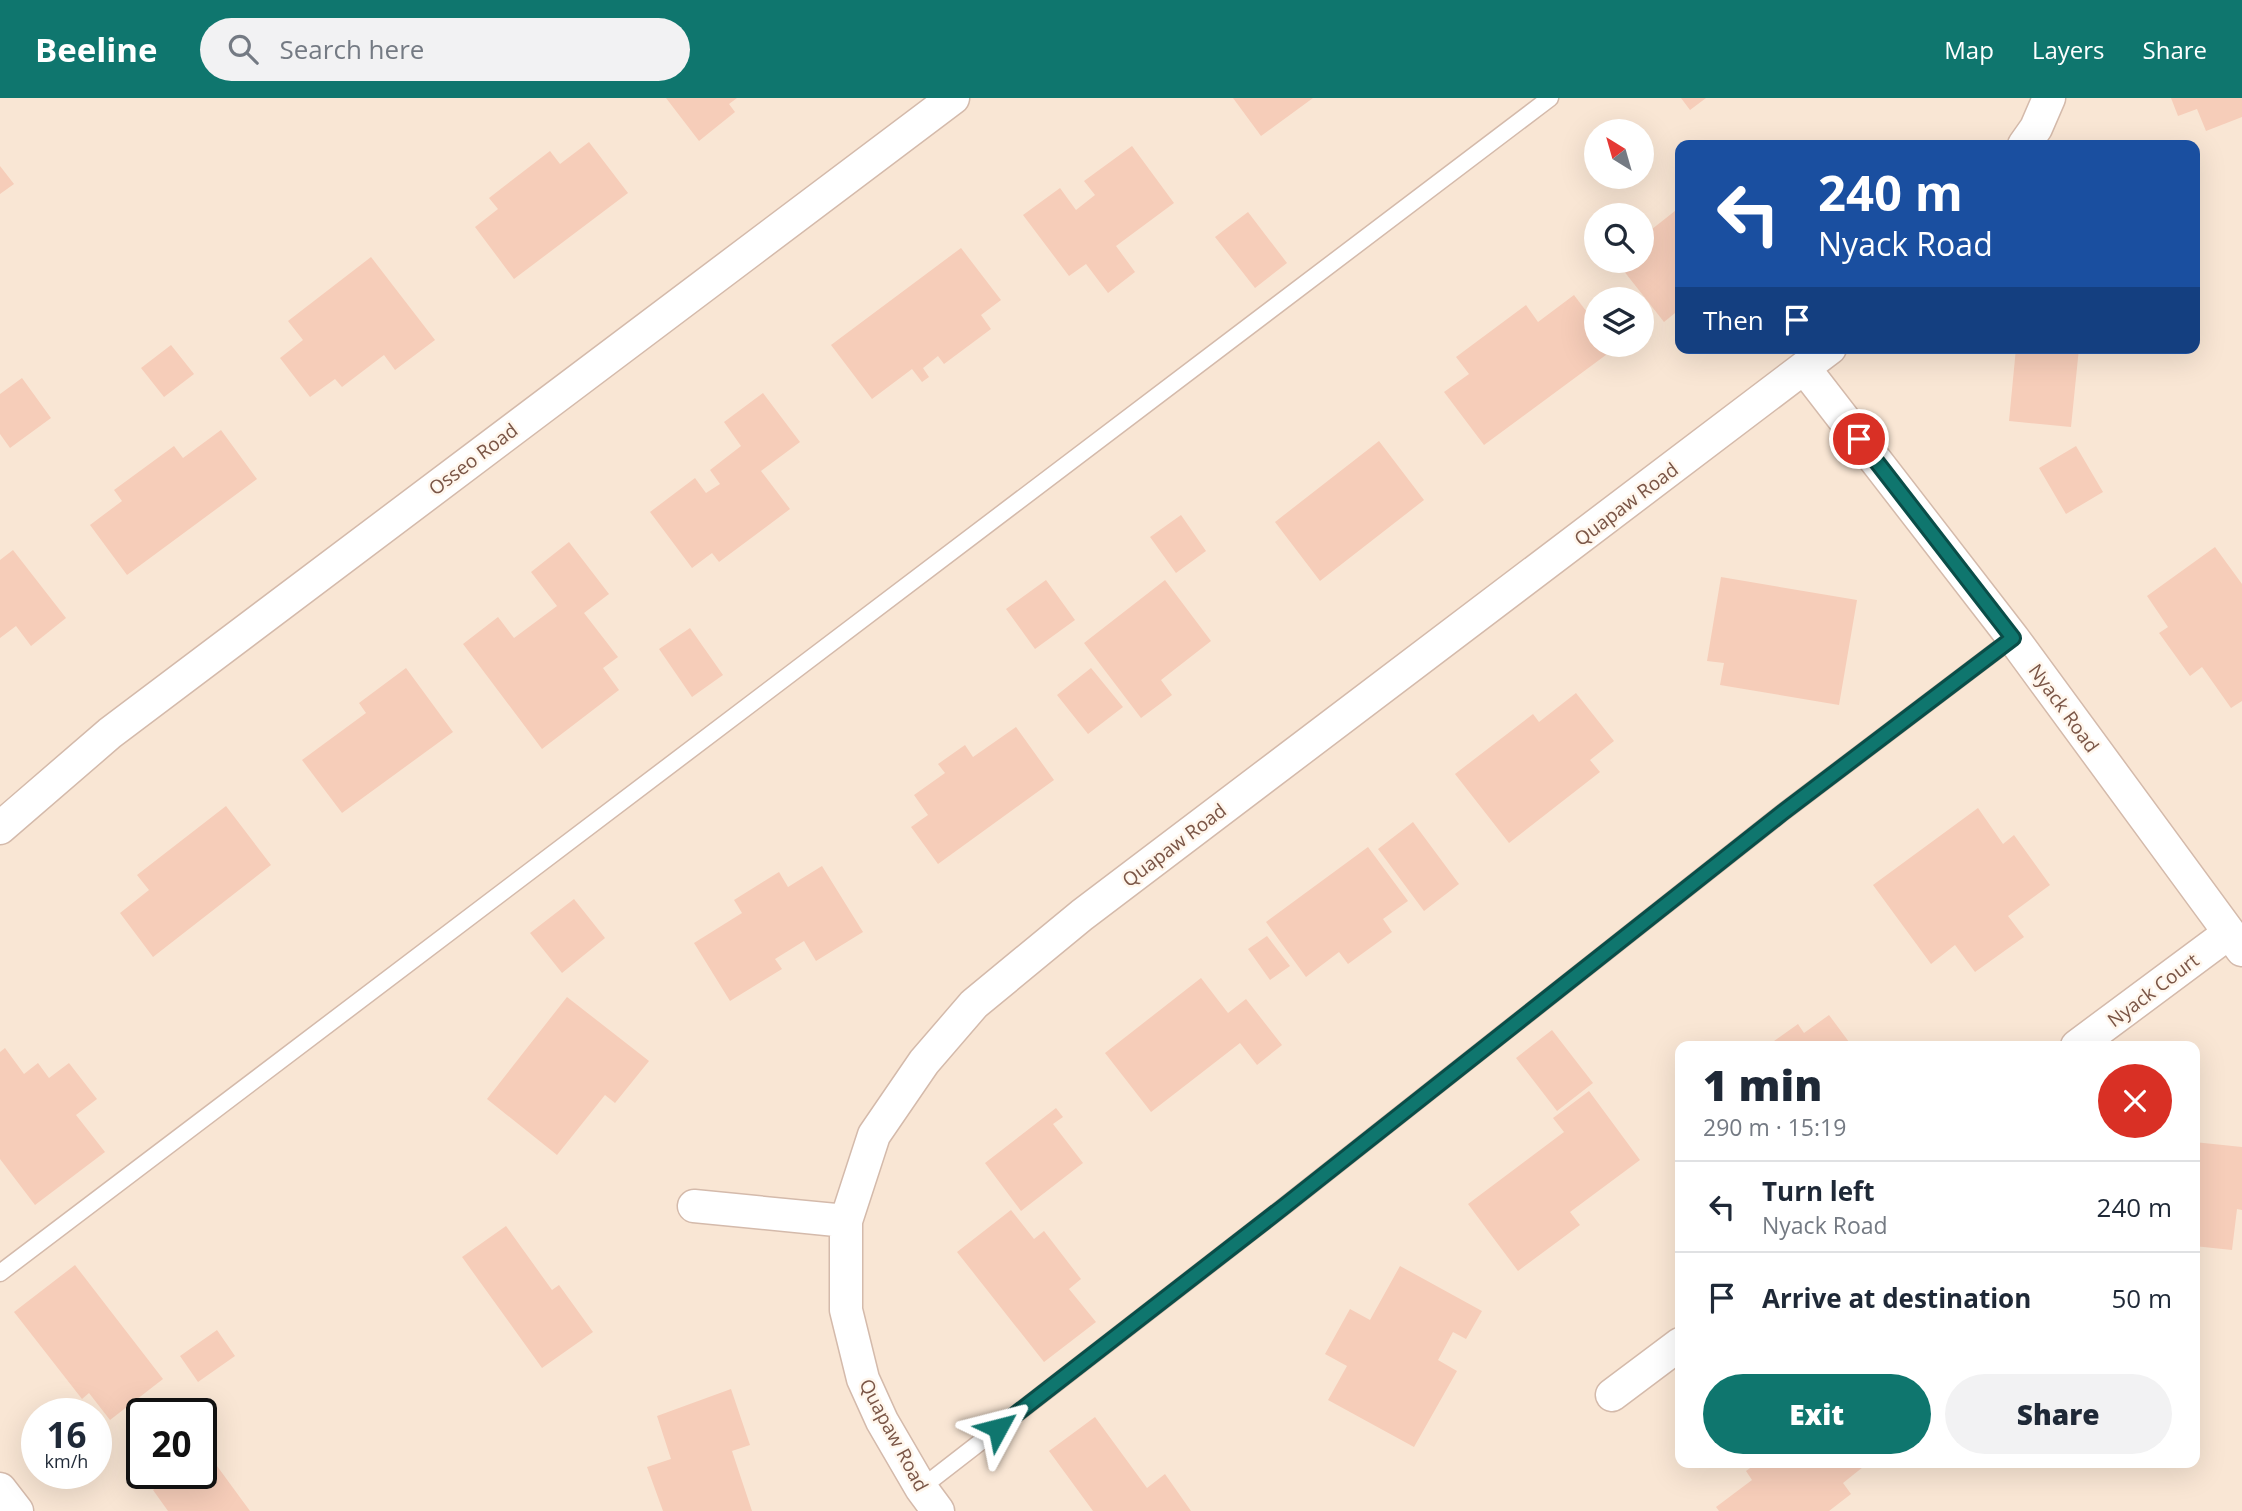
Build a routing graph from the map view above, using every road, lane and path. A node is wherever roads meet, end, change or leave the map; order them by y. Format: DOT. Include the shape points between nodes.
graph roads {
  1 [pos="953,98"];
  2 [pos="1550,98"];
  3 [pos="2049,98"];
  4 [pos="2028,140"];
  5 [pos="1823,354"];
  6 [pos="1805,369"];
  7 [pos="2013,638"];
  8 [pos="0,828"];
  9 [pos="2235,941"];
  10 [pos="2085,1041"];
  11 [pos="694,1206"];
  12 [pos="846,1221"];
  13 [pos="0,1273"];
  14 [pos="1675,1347"];
  15 [pos="1612,1395"];
  16 [pos="0,1489"];
  17 [pos="929,1499"];
  18 [pos="16,1511"];
  1 -- 8 [label="street, Osseo Road" via="110,733"];
  2 -- 13 [label="lane"];
  3 -- 4 [label="street"];
  5 -- 6 [label="street, Quapaw Road"];
  6 -- 7 [label="street, Nyack Road"];
  6 -- 12 [label="street, Quapaw Road" via="1082,915 974,1004 924,1062 874,1135"];
  7 -- 9 [label="street, Nyack Road"];
  7 -- 17 [label="lane" via="1782,813 1282,1208"];
  9 -- 10 [label="street, Nyack Court"];
  11 -- 12 [label="street"];
  12 -- 17 [label="street, Quapaw Road" via="846,1310 863,1379 882,1421"];
  14 -- 15 [label="street"];
  16 -- 18 [label="street"];
}
